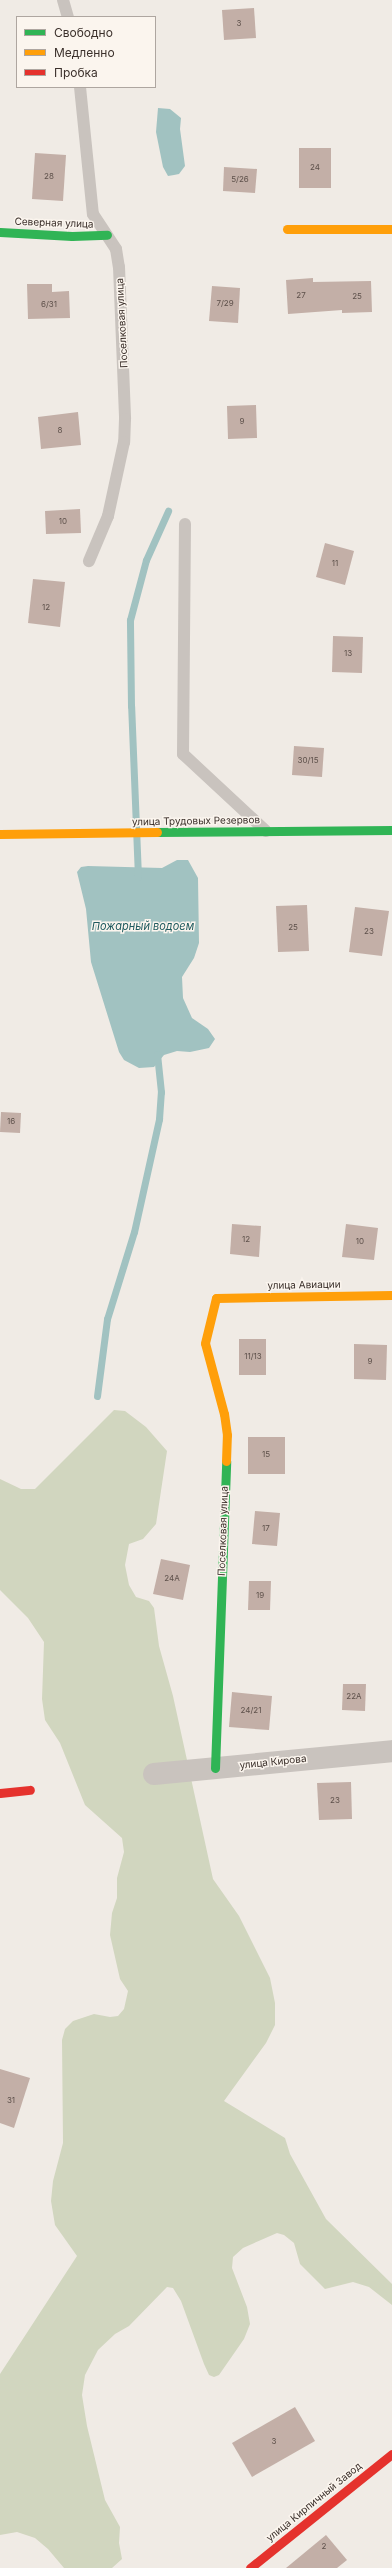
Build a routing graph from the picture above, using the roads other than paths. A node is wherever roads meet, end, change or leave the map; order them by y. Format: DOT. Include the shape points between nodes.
graph roads {
  1 [pos="63,0"];
  2 [pos="68,16"];
  3 [pos="80,88"];
  4 [pos="287,229"];
  5 [pos="392,229"];
  6 [pos="0,232"];
  7 [pos="107,235"];
  8 [pos="185,524"];
  9 [pos="89,560"];
  10 [pos="392,830"];
  11 [pos="266,831"];
  12 [pos="0,834"];
  13 [pos="392,1295"];
  14 [pos="216,1298"];
  15 [pos="392,1751"];
  16 [pos="215,1768"];
  17 [pos="154,1774"];
  18 [pos="30,1790"];
  19 [pos="0,1793"];
  20 [pos="392,2454"];
  21 [pos="250,2568"];
  1 -- 2 [label="lane"];
  3 -- 7 [label="lane, Поселковая улица" via="93,214"];
  4 -- 5 [label="street"];
  6 -- 7 [label="street, Северная улица"];
  7 -- 9 [label="lane, Поселковая улица" via="116,248 119,267 124,442 108,516"];
  8 -- 11 [label="lane" via="183,754"];
  10 -- 11 [label="street, улица Трудовых Резервов"];
  11 -- 12 [label="street, улица Трудовых Резервов"];
  13 -- 14 [label="street, улица Авиации"];
  14 -- 16 [label="street, Поселковая улица" via="205,1343 224,1414 227,1436"];
  15 -- 16 [label="street, улица Кирова"];
  16 -- 17 [label="street, улица Кирова"];
  18 -- 19 [label="street"];
  20 -- 21 [label="street, улица Кирпичный Завод"];
}
